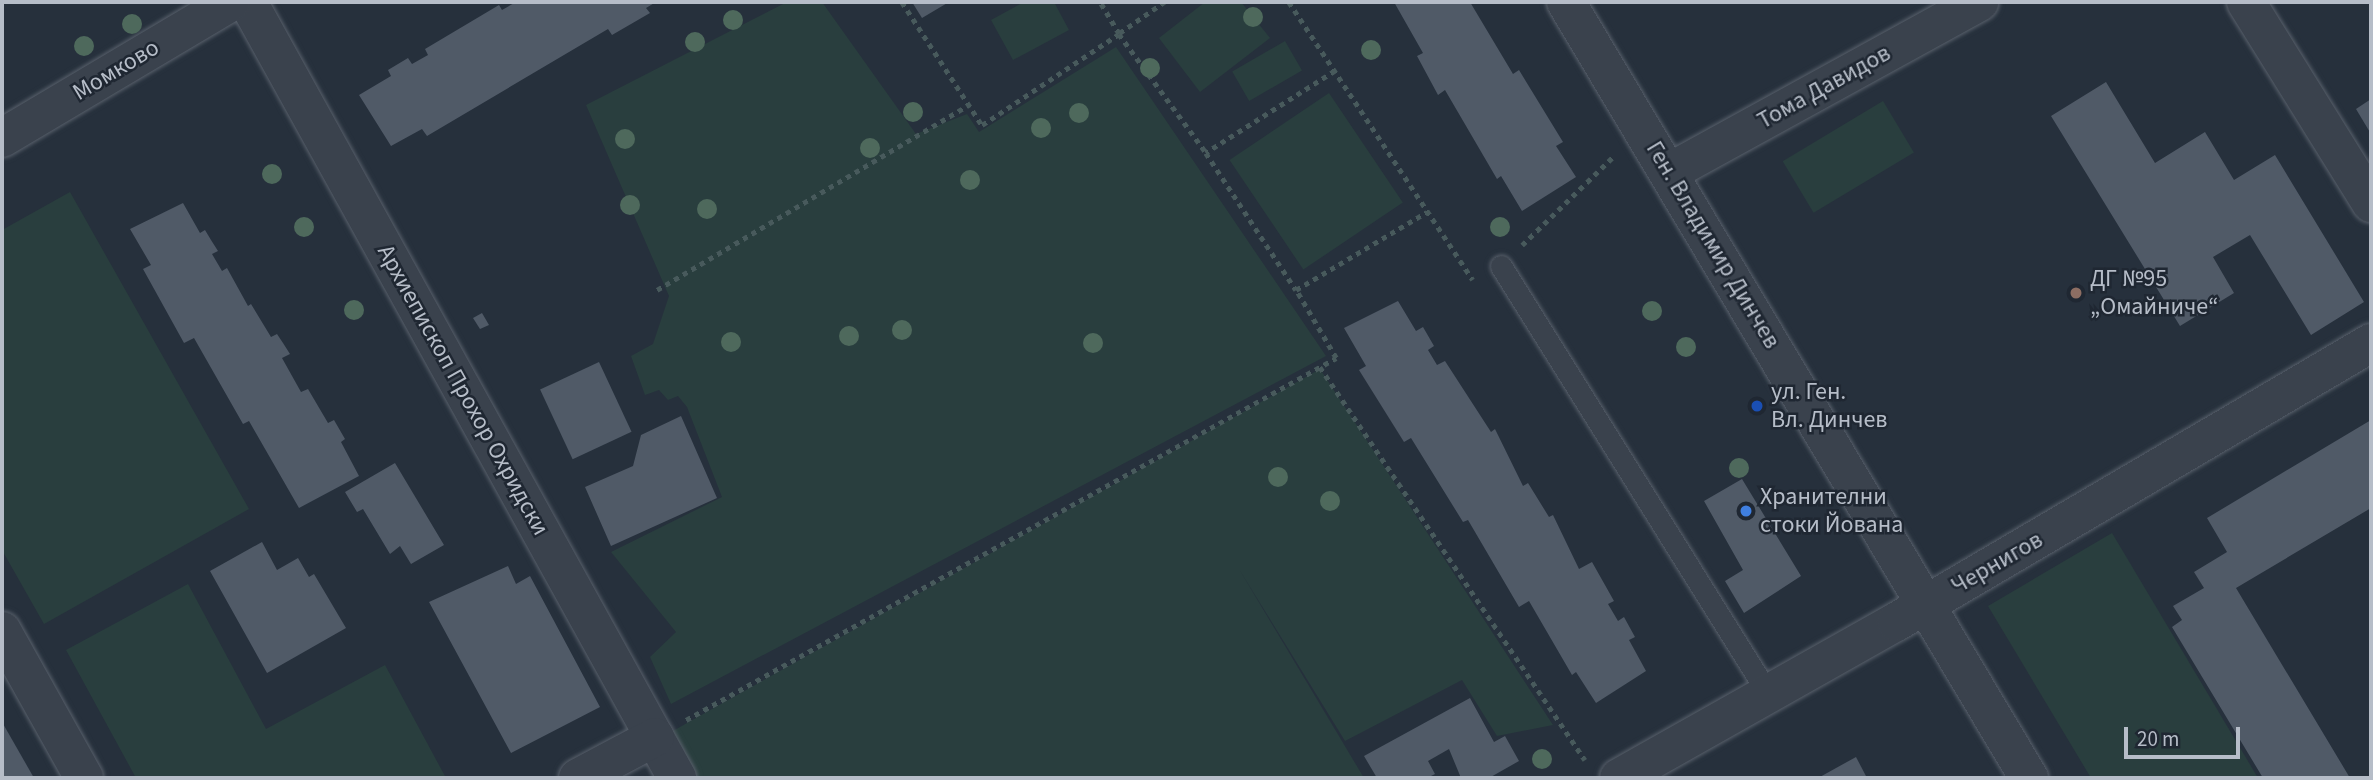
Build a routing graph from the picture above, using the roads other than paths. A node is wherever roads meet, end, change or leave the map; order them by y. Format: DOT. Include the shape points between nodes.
graph roads {
  1 [pos="231,2"];
  2 [pos="248,2"];
  3 [pos="1566,2"];
  4 [pos="1979,2"];
  5 [pos="2246,2"];
  6 [pos="2,138"];
  7 [pos="1670,172"];
  8 [pos="2371,204"];
  9 [pos="1501,266"];
  10 [pos="2371,343"];
  11 [pos="1927,604"];
  12 [pos="8,656"];
  13 [pos="1769,695"];
  14 [pos="655,737"];
  15 [pos="1604,773"];
  16 [pos="83,778"];
  17 [pos="579,778"];
  18 [pos="677,778"];
  19 [pos="2029,778"];
  1 -- 6 [label="street, Момково"];
  2 -- 14 [label="street, Архиепископ Прохор Охридски"];
  3 -- 7 [label="street, Ген. Владимир Динчев"];
  4 -- 7 [label="street, Тома Давидов"];
  5 -- 8 [label="street"];
  7 -- 11 [label="street, Ген. Владимир Динчев"];
  9 -- 13 [label="lane"];
  10 -- 11 [label="street, Чернигов"];
  11 -- 13 [label="street, Чернигов"];
  11 -- 19 [label="street, Ген. Владимир Динчев"];
  12 -- 16 [label="street"];
  13 -- 15 [label="street, Чернигов"];
  14 -- 17 [label="street"];
  14 -- 18 [label="street, Архиепископ Прохор Охридски"];
}
